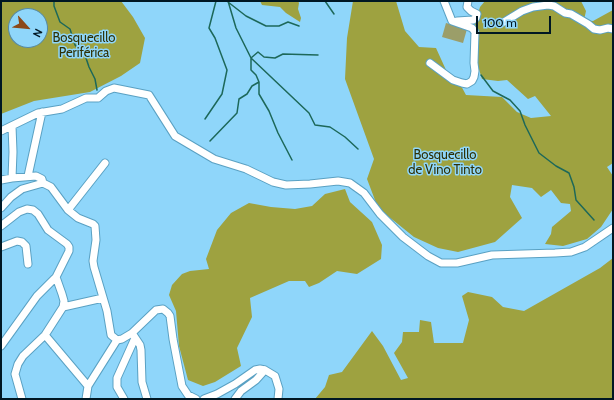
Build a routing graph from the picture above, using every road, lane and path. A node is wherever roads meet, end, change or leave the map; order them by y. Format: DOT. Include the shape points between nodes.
graph roads {
  1 [pos="444,1"];
  2 [pos="468,1"];
  3 [pos="450,17"];
  4 [pos="504,22"];
  5 [pos="613,28"];
  6 [pos="430,63"];
  7 [pos="42,112"];
  8 [pos="12,126"];
  9 [pos="1,131"];
  10 [pos="105,163"];
  11 [pos="28,176"];
  12 [pos="12,178"];
  13 [pos="1,180"];
  14 [pos="43,183"];
  15 [pos="1,208"];
  16 [pos="68,210"];
  17 [pos="1,226"];
  18 [pos="613,228"];
  19 [pos="1,247"];
  20 [pos="28,264"];
  21 [pos="56,277"];
  22 [pos="103,298"];
  23 [pos="63,307"];
  24 [pos="45,335"];
  25 [pos="133,336"];
  26 [pos="117,340"];
  27 [pos="1,346"];
  28 [pos="265,370"];
  29 [pos="88,386"];
  30 [pos="22,399"];
  31 [pos="86,399"];
  32 [pos="124,399"];
  33 [pos="147,399"];
  34 [pos="194,399"];
  35 [pos="204,399"];
  36 [pos="234,399"];
  37 [pos="278,399"];
  1 -- 3 [label="street"];
  2 -- 3 [label="street" via="467,7 477,14 476,18 461,21"];
  3 -- 6 [label="street" via="452,21 472,28 475,32 474,77 467,84 462,83 453,80"];
  4 -- 5 [label="street" via="522,11 548,5 571,14 594,28"];
  7 -- 8 [label="street"];
  7 -- 11 [label="street"];
  7 -- 18 [label="street" via="62,109 86,98 98,98 114,88 149,95 175,136 214,159 286,185 338,180 350,183 364,193 403,237 441,263 457,263 492,255 571,252 585,247"];
  8 -- 9 [label="street"];
  8 -- 12 [label="street"];
  10 -- 16 [label="street"];
  11 -- 12 [label="street"];
  11 -- 14 [label="street" via="39,177"];
  12 -- 13 [label="street"];
  14 -- 15 [label="street" via="22,189"];
  14 -- 16 [label="street" via="51,187"];
  16 -- 22 [label="street" via="95,226 93,261"];
  17 -- 21 [label="street" via="22,210 33,210 38,214 48,230 69,247"];
  19 -- 20 [label="street" via="22,242 26,246"];
  21 -- 23 [label="street" via="64,301"];
  21 -- 27 [label="street" via="37,296"];
  22 -- 23 [label="street"];
  22 -- 26 [label="street" via="111,335"];
  23 -- 24 [label="street"];
  24 -- 29 [label="street"];
  24 -- 30 [label="street" via="18,364 15,374"];
  25 -- 26 [label="street"];
  25 -- 32 [label="street" via="117,378 117,387"];
  25 -- 33 [label="street" via="142,350 142,382"];
  25 -- 34 [label="street" via="156,310 162,309 168,313 182,386"];
  26 -- 29 [label="street"];
  28 -- 35 [label="street" via="255,370 218,394"];
  28 -- 36 [label="street"];
  28 -- 37 [label="street" via="275,376 279,389"];
  29 -- 31 [label="street"];
}
